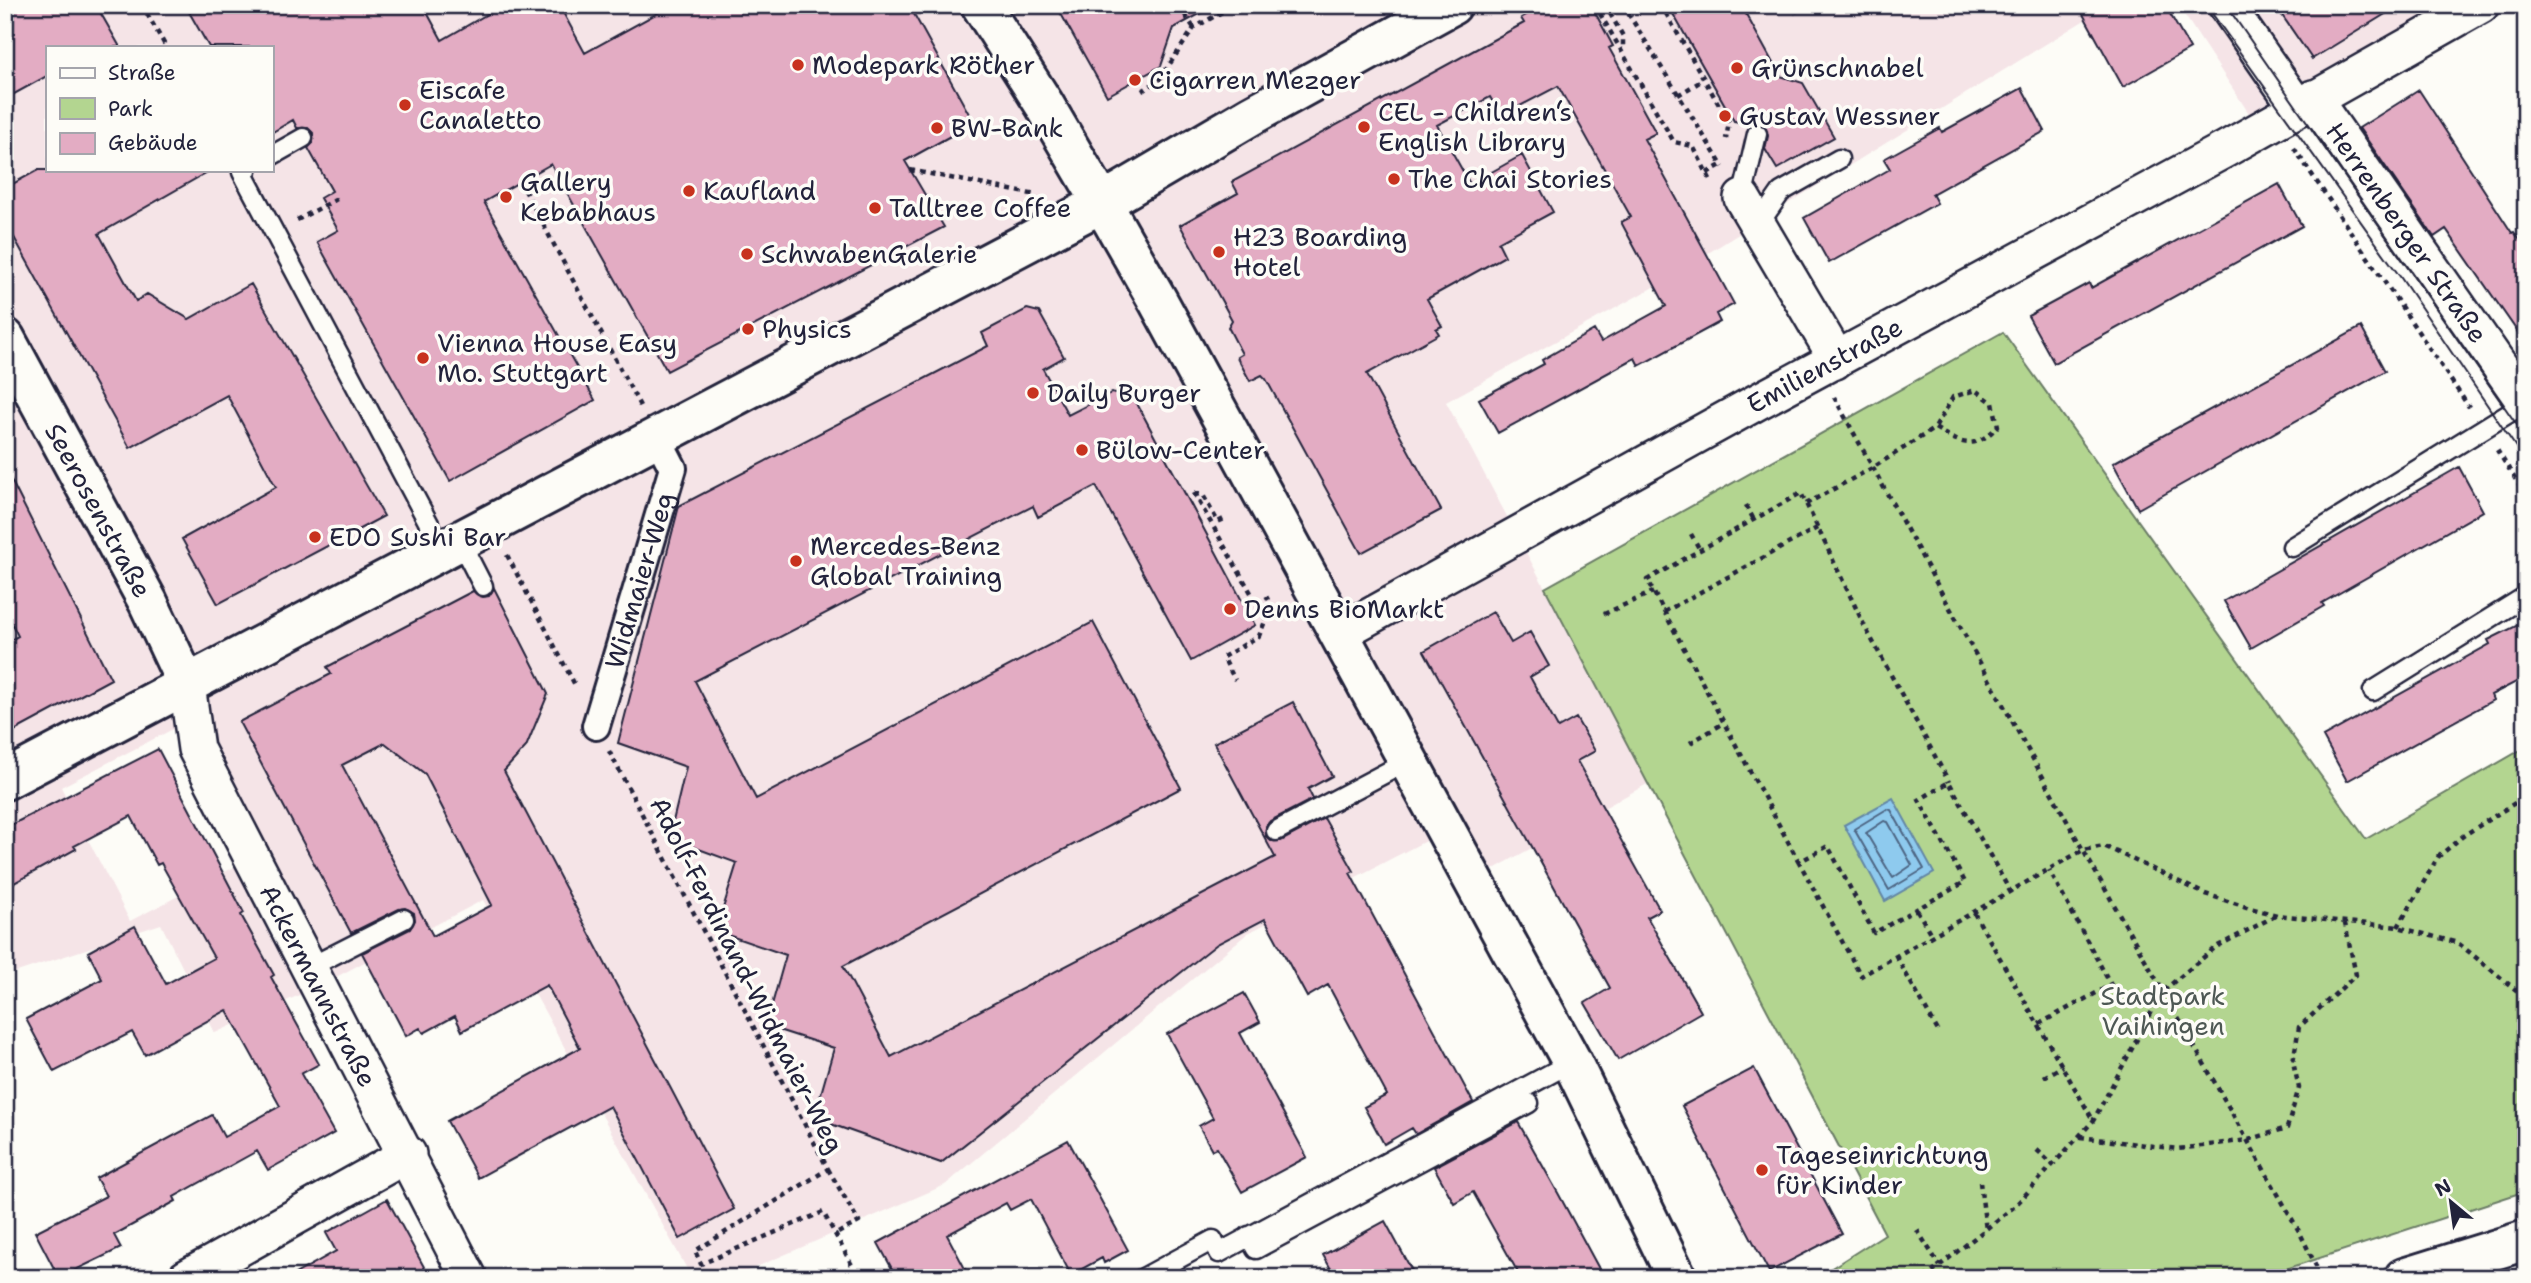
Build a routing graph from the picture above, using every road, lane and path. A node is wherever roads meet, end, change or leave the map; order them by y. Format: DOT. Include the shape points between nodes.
graph roads {
  1 [pos="142,5"];
  2 [pos="981,5"];
  3 [pos="1234,5"];
  4 [pos="1452,5"];
  5 [pos="1605,5"];
  6 [pos="1623,5"];
  7 [pos="1661,5"];
  8 [pos="1791,5"];
  9 [pos="2226,5"];
  10 [pos="2481,5"];
  11 [pos="1796,14"];
  12 [pos="1185,15"];
  13 [pos="1194,28"];
  14 [pos="165,46"];
  15 [pos="1623,49"];
  16 [pos="1703,80"];
  17 [pos="1142,91"];
  18 [pos="1678,95"];
  19 [pos="2295,109"];
  20 [pos="1757,134"];
  21 [pos="303,138"];
  22 [pos="1725,144"];
  23 [pos="1724,154"];
  24 [pos="273,155"];
  25 [pos="1839,159"];
  26 [pos="1722,165"];
  27 [pos="910,170"];
  28 [pos="242,172"];
  29 [pos="1707,173"];
  30 [pos="520,181"];
  31 [pos="1037,195"];
  32 [pos="337,198"];
  33 [pos="1102,203"];
  34 [pos="324,205"];
  35 [pos="1750,211"];
  36 [pos="5,338"];
  37 [pos="1835,361"];
  38 [pos="2525,403"];
  39 [pos="1838,404"];
  40 [pos="1934,428"];
  41 [pos="2484,429"];
  42 [pos="657,437"];
  43 [pos="1874,467"];
  44 [pos="2526,496"];
  45 [pos="1805,504"];
  46 [pos="1746,505"];
  47 [pos="1226,518"];
  48 [pos="1754,520"];
  49 [pos="1817,528"];
  50 [pos="1691,534"];
  51 [pos="465,539"];
  52 [pos="2292,547"];
  53 [pos="1700,550"];
  54 [pos="483,586"];
  55 [pos="1653,592"];
  56 [pos="2526,596"];
  57 [pos="1269,597"];
  58 [pos="1257,604"];
  59 [pos="1664,612"];
  60 [pos="1605,614"];
  61 [pos="1338,634"];
  62 [pos="1235,680"];
  63 [pos="187,685"];
  64 [pos="2373,691"];
  65 [pos="1724,723"];
  66 [pos="596,726"];
  67 [pos="1690,743"];
  68 [pos="1408,761"];
  69 [pos="5,780"];
  70 [pos="1949,782"];
  71 [pos="2526,796"];
  72 [pos="1276,831"];
  73 [pos="2083,850"];
  74 [pos="1799,862"];
  75 [pos="2049,870"];
  76 [pos="2011,893"];
  77 [pos="1917,910"];
  78 [pos="1974,913"];
  79 [pos="2277,915"];
  80 [pos="404,919"];
  81 [pos="2344,919"];
  82 [pos="2398,926"];
  83 [pos="1932,936"];
  84 [pos="1896,956"];
  85 [pos="310,967"];
  86 [pos="2163,991"];
  87 [pos="2526,998"];
  88 [pos="2039,1024"];
  89 [pos="1938,1031"];
  90 [pos="1572,1062"];
  91 [pos="2063,1066"];
  92 [pos="2044,1077"];
  93 [pos="1529,1103"];
  94 [pos="2094,1121"];
  95 [pos="2079,1137"];
  96 [pos="2248,1140"];
  97 [pos="2037,1150"];
  98 [pos="408,1154"];
  99 [pos="2054,1166"];
  100 [pos="828,1170"];
  101 [pos="1980,1182"];
  102 [pos="1917,1230"];
  103 [pos="1986,1231"];
  104 [pos="836,1234"];
  105 [pos="1249,1236"];
  106 [pos="2526,1240"];
  107 [pos="1940,1266"];
  108 [pos="186,1278"];
  109 [pos="469,1278"];
  110 [pos="859,1278"];
  111 [pos="1143,1278"];
  112 [pos="1677,1278"];
  113 [pos="1924,1278"];
  114 [pos="2318,1278"];
  115 [pos="2404,1278"];
  1 -- 14 [label="path"];
  2 -- 33 [label="main road"];
  3 -- 13 [label="path"];
  4 -- 33 [label="main road"];
  5 -- 15 [label="path" via="1623,36"];
  6 -- 18 [label="path"];
  7 -- 16 [label="path"];
  8 -- 11 [label="path"];
  9 -- 19 [label="street, Herrenberger Straße"];
  10 -- 19 [label="street, Emilienstraße"];
  12 -- 13 [label="path"];
  13 -- 17 [label="path" via="1159,80"];
  16 -- 18 [label="path"];
  16 -- 22 [label="path" via="1729,122"];
  18 -- 26 [label="path"];
  19 -- 37 [label="street, Emilienstraße"];
  19 -- 38 [label="street, Herrenberger Straße"];
  19 -- 41 [label="path"];
  20 -- 35 [label="lane"];
  21 -- 24 [label="lane"];
  23 -- 26 [label="path"];
  25 -- 35 [label="lane"];
  26 -- 29 [label="path"];
  26 -- 35 [label="path"];
  27 -- 31 [label="path"];
  28 -- 51 [label="lane"];
  30 -- 42 [label="path"];
  32 -- 34 [label="path"];
  33 -- 42 [label="main road"];
  33 -- 61 [label="main road"];
  35 -- 37 [label="street"];
  36 -- 63 [label="main road, Seerosenstraße" via="148,602"];
  37 -- 61 [label="street, Emilienstraße"];
  38 -- 41 [label="lane, Herrenberger Straße"];
  39 -- 43 [label="path"];
  40 -- 40 [label="path" via="1967,444 1984,441 1998,426 1993,403 1975,390 1953,397"];
  40 -- 43 [label="path"];
  41 -- 44 [label="path"];
  41 -- 52 [label="lane, Herrenberger Straße"];
  42 -- 51 [label="main road"];
  42 -- 66 [label="street, Widmaier-Weg" via="673,468"];
  43 -- 45 [label="path"];
  43 -- 73 [label="path"];
  45 -- 48 [label="path" via="1801,494"];
  45 -- 49 [label="path"];
  46 -- 48 [label="path"];
  47 -- 58 [label="path" via="1218,522 1203,495 1194,493"];
  48 -- 53 [label="path"];
  49 -- 59 [label="path"];
  49 -- 70 [label="path"];
  50 -- 53 [label="path"];
  51 -- 54 [label="lane"];
  51 -- 63 [label="main road"];
  51 -- 66 [label="path, Adolf-Ferdinand-Widmaier-Weg"];
  53 -- 55 [label="path" via="1647,580"];
  55 -- 59 [label="path"];
  55 -- 60 [label="path"];
  56 -- 64 [label="lane"];
  57 -- 58 [label="path"];
  58 -- 62 [label="path" via="1266,619 1259,636 1223,657"];
  59 -- 65 [label="path"];
  61 -- 68 [label="main road"];
  63 -- 69 [label="main road"];
  63 -- 85 [label="street, Ackermannstraße" via="196,749"];
  65 -- 67 [label="path"];
  65 -- 74 [label="path"];
  66 -- 100 [label="path, Adolf-Ferdinand-Widmaier-Weg"];
  68 -- 72 [label="lane"];
  68 -- 90 [label="main road"];
  70 -- 76 [label="path"];
  70 -- 77 [label="path" via="1919,800 1965,882"];
  71 -- 82 [label="path" via="2438,857"];
  73 -- 75 [label="path"];
  73 -- 79 [label="path" via="2104,846 2205,894"];
  73 -- 86 [label="path"];
  74 -- 77 [label="path" via="1828,846 1874,933"];
  74 -- 84 [label="path" via="1861,976"];
  75 -- 76 [label="path"];
  75 -- 88 [label="path" via="2111,985"];
  76 -- 78 [label="path"];
  77 -- 83 [label="path"];
  78 -- 83 [label="path"];
  78 -- 88 [label="path"];
  79 -- 81 [label="path"];
  79 -- 86 [label="path" via="2216,947"];
  80 -- 85 [label="lane"];
  81 -- 82 [label="path"];
  81 -- 96 [label="path" via="2356,975 2299,1027 2293,1062 2299,1088 2287,1128"];
  82 -- 87 [label="path" via="2458,943"];
  83 -- 84 [label="path"];
  84 -- 89 [label="path"];
  85 -- 98 [label="street, Ackermannstraße"];
  86 -- 94 [label="path"];
  86 -- 96 [label="path"];
  88 -- 91 [label="path"];
  90 -- 105 [label="lane"];
  90 -- 112 [label="main road"];
  91 -- 92 [label="path"];
  91 -- 94 [label="path"];
  93 -- 105 [label="lane" via="1256,1249"];
  94 -- 95 [label="path"];
  95 -- 96 [label="path" via="2178,1149"];
  95 -- 99 [label="path"];
  96 -- 114 [label="path" via="2300,1233"];
  97 -- 99 [label="path"];
  98 -- 108 [label="street"];
  98 -- 109 [label="street, Ackermannstraße"];
  99 -- 103 [label="path"];
  100 -- 104 [label="path" via="859,1222"];
  100 -- 104 [label="path, Adolf-Ferdinand-Widmaier-Weg" via="695,1251 701,1264 823,1212"];
  101 -- 103 [label="path"];
  102 -- 107 [label="path"];
  103 -- 107 [label="path"];
  104 -- 110 [label="path, Adolf-Ferdinand-Widmaier-Weg"];
  105 -- 111 [label="lane" via="1219,1253 1213,1240"];
  106 -- 115 [label="main road"];
  107 -- 113 [label="path"];
}
